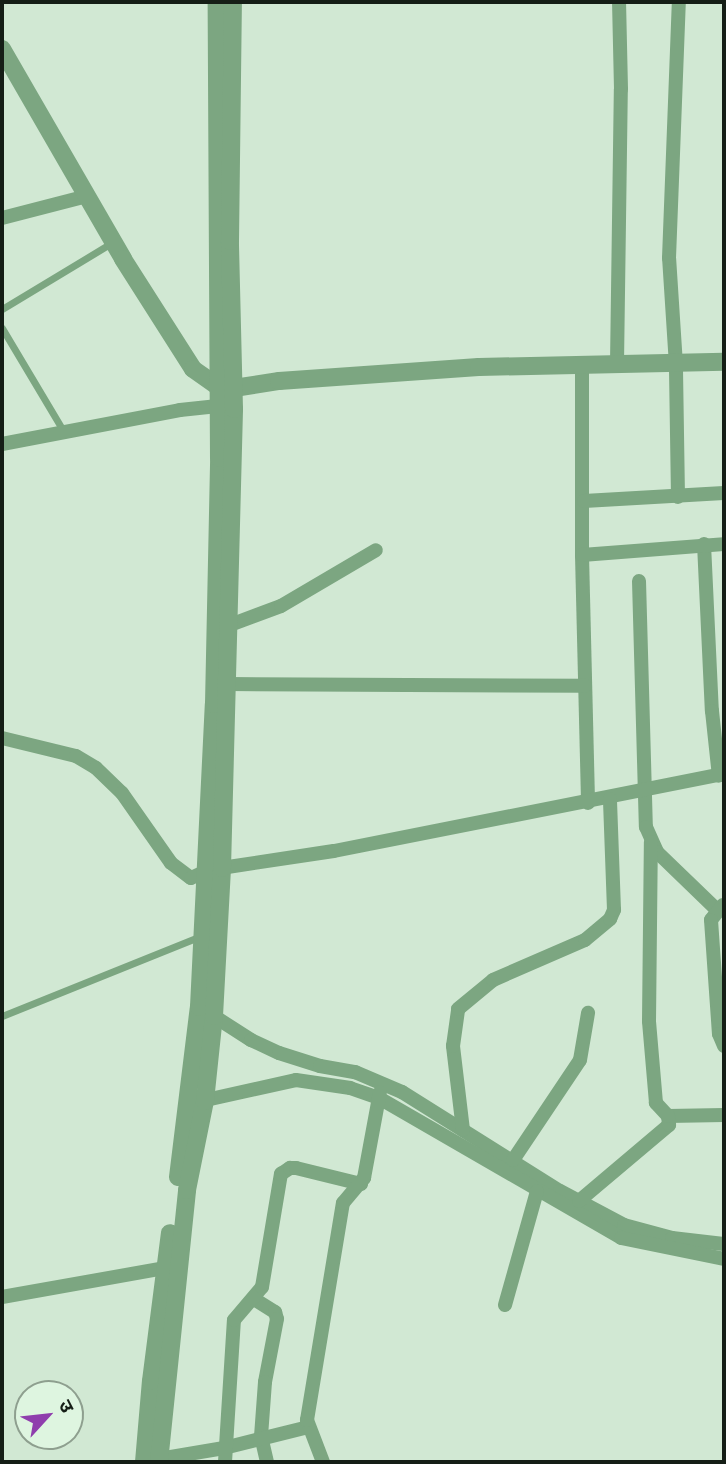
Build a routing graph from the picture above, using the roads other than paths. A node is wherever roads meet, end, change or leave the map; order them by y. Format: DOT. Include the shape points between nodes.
graph roads {
  1 [pos="217,2"];
  2 [pos="233,2"];
  3 [pos="619,2"];
  4 [pos="679,2"];
  5 [pos="2,49"];
  6 [pos="87,196"];
  7 [pos="2,218"];
  8 [pos="114,242"];
  9 [pos="2,309"];
  10 [pos="2,328"];
  11 [pos="724,362"];
  12 [pos="617,363"];
  13 [pos="582,365"];
  14 [pos="676,365"];
  15 [pos="225,387"];
  16 [pos="218,406"];
  17 [pos="64,432"];
  18 [pos="2,444"];
  19 [pos="724,493"];
  20 [pos="678,497"];
  21 [pos="583,501"];
  22 [pos="704,544"];
  23 [pos="724,544"];
  24 [pos="376,550"];
  25 [pos="582,555"];
  26 [pos="639,581"];
  27 [pos="230,625"];
  28 [pos="229,684"];
  29 [pos="585,686"];
  30 [pos="2,738"];
  31 [pos="722,775"];
  32 [pos="644,791"];
  33 [pos="610,799"];
  34 [pos="588,803"];
  35 [pos="651,842"];
  36 [pos="215,869"];
  37 [pos="721,907"];
  38 [pos="203,935"];
  39 [pos="207,1012"];
  40 [pos="588,1013"];
  41 [pos="2,1016"];
  42 [pos="724,1046"];
  43 [pos="381,1091"];
  44 [pos="197,1102"];
  45 [pos="724,1115"];
  46 [pos="668,1116"];
  47 [pos="463,1130"];
  48 [pos="513,1160"];
  49 [pos="360,1184"];
  50 [pos="537,1191"];
  51 [pos="579,1201"];
  52 [pos="724,1244"];
  53 [pos="724,1259"];
  54 [pos="165,1268"];
  55 [pos="2,1297"];
  56 [pos="254,1299"];
  57 [pos="505,1305"];
  58 [pos="308,1427"];
  59 [pos="261,1436"];
  60 [pos="225,1455"];
  61 [pos="154,1461"];
  62 [pos="267,1462"];
  63 [pos="323,1462"];
  1 -- 15 [label="street"];
  2 -- 15 [label="street"];
  3 -- 12 [label="street"];
  4 -- 14 [label="street" via="670,258"];
  5 -- 6 [label="street"];
  6 -- 7 [label="street"];
  6 -- 8 [label="street"];
  8 -- 9 [label="lane"];
  8 -- 15 [label="street" via="193,369"];
  10 -- 17 [label="lane"];
  11 -- 14 [label="street"];
  12 -- 13 [label="street"];
  12 -- 14 [label="street"];
  13 -- 15 [label="street" via="480,367"];
  13 -- 21 [label="street"];
  14 -- 20 [label="street"];
  15 -- 16 [label="street"];
  15 -- 27 [label="street"];
  16 -- 17 [label="street"];
  16 -- 36 [label="street"];
  17 -- 18 [label="street"];
  19 -- 20 [label="street"];
  20 -- 21 [label="street"];
  21 -- 25 [label="street"];
  22 -- 23 [label="street"];
  22 -- 25 [label="street"];
  22 -- 31 [label="street" via="712,711"];
  24 -- 27 [label="street" via="281,606"];
  25 -- 29 [label="street"];
  26 -- 32 [label="street"];
  27 -- 28 [label="street"];
  28 -- 29 [label="street"];
  28 -- 36 [label="street"];
  29 -- 34 [label="street"];
  30 -- 36 [label="street" via="59,750 96,768 122,793 178,871 191,878"];
  31 -- 32 [label="street"];
  32 -- 33 [label="street"];
  32 -- 35 [label="street"];
  33 -- 34 [label="street"];
  33 -- 47 [label="street" via="614,910 610,919 585,940 493,980 458,1009 453,1046"];
  34 -- 36 [label="street"];
  35 -- 37 [label="street"];
  35 -- 46 [label="street" via="649,1021 656,1103"];
  36 -- 38 [label="street"];
  36 -- 39 [label="street"];
  37 -- 42 [label="street" via="711,920 719,1034"];
  38 -- 39 [label="street"];
  38 -- 41 [label="lane"];
  39 -- 43 [label="street" via="251,1040 320,1066 355,1072"];
  39 -- 44 [label="street"];
  40 -- 48 [label="street" via="580,1060"];
  43 -- 44 [label="street" via="296,1080"];
  43 -- 47 [label="street"];
  43 -- 49 [label="street"];
  43 -- 50 [label="street"];
  44 -- 54 [label="street"];
  44 -- 61 [label="street"];
  45 -- 46 [label="street"];
  46 -- 51 [label="street" via="665,1130"];
  47 -- 48 [label="street"];
  48 -- 51 [label="street"];
  49 -- 56 [label="street" via="296,1168 285,1170 263,1280"];
  49 -- 58 [label="street" via="343,1203"];
  50 -- 53 [label="street" via="621,1238"];
  50 -- 57 [label="street"];
  51 -- 52 [label="street" via="624,1225 672,1238"];
  54 -- 55 [label="street"];
  54 -- 61 [label="street"];
  56 -- 59 [label="street" via="275,1312 277,1320"];
  56 -- 60 [label="street" via="234,1321"];
  58 -- 59 [label="street"];
  58 -- 63 [label="street"];
  59 -- 60 [label="street"];
  59 -- 62 [label="street"];
  60 -- 61 [label="street"];
}
